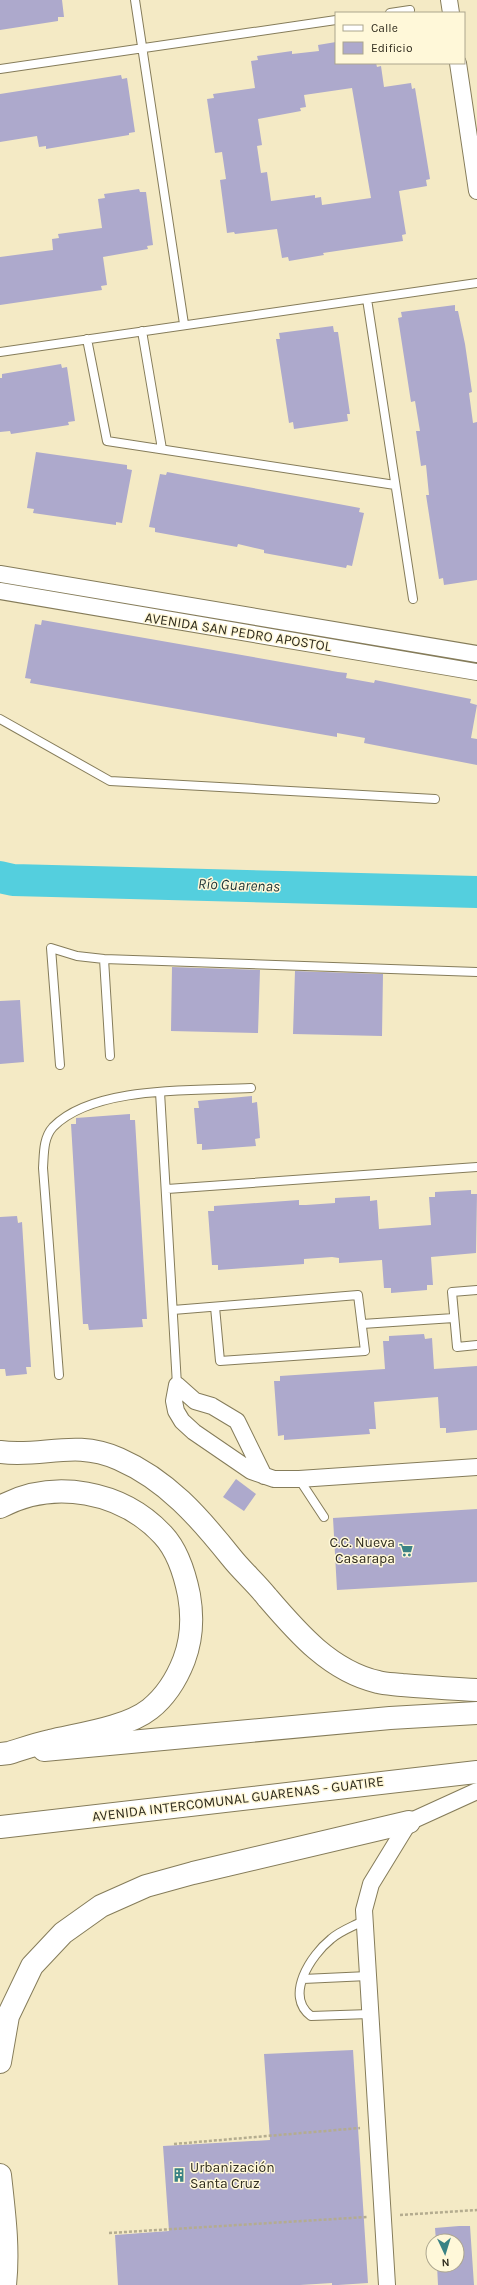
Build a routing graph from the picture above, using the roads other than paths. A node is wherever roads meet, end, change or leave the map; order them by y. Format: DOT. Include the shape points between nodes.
graph roads {
  1 [pos="135,0"];
  2 [pos="449,0"];
  3 [pos="410,10"];
  4 [pos="397,12"];
  5 [pos="451,12"];
  6 [pos="335,20"];
  7 [pos="142,47"];
  8 [pos="458,64"];
  9 [pos="0,69"];
  10 [pos="477,191"];
  11 [pos="477,283"];
  12 [pos="367,299"];
  13 [pos="184,324"];
  14 [pos="142,331"];
  15 [pos="87,339"];
  16 [pos="0,352"];
  17 [pos="162,449"];
  18 [pos="395,485"];
  19 [pos="0,574"];
  20 [pos="0,591"];
  21 [pos="413,599"];
  22 [pos="477,654"];
  23 [pos="477,672"];
  24 [pos="0,719"];
  25 [pos="435,799"];
  26 [pos="104,959"];
  27 [pos="477,972"];
  28 [pos="110,1056"];
  29 [pos="60,1065"];
  30 [pos="251,1088"];
  31 [pos="160,1092"];
  32 [pos="477,1167"];
  33 [pos="167,1190"];
  34 [pos="477,1290"];
  35 [pos="215,1307"];
  36 [pos="173,1310"];
  37 [pos="454,1318"];
  38 [pos="362,1324"];
  39 [pos="477,1345"];
  40 [pos="59,1375"];
  41 [pos="177,1386"];
  42 [pos="0,1452"];
  43 [pos="477,1467"];
  44 [pos="264,1476"];
  45 [pos="299,1480"];
  46 [pos="0,1507"];
  47 [pos="324,1517"];
  48 [pos="477,1690"];
  49 [pos="477,1713"];
  50 [pos="5,1754"];
  51 [pos="477,1772"];
  52 [pos="477,1791"];
  53 [pos="409,1822"];
  54 [pos="0,1827"];
  55 [pos="363,1921"];
  56 [pos="368,1976"];
  57 [pos="303,1979"];
  58 [pos="370,2014"];
  59 [pos="0,2062"];
  60 [pos="0,2175"];
  61 [pos="5,2285"];
  62 [pos="387,2285"];
  1 -- 7 [label="lane"];
  2 -- 5 [label="street"];
  3 -- 4 [label="lane"];
  6 -- 7 [label="lane"];
  7 -- 9 [label="lane"];
  7 -- 13 [label="lane"];
  8 -- 10 [label="street"];
  11 -- 12 [label="lane"];
  12 -- 13 [label="lane"];
  12 -- 18 [label="lane"];
  13 -- 14 [label="lane"];
  14 -- 15 [label="lane"];
  14 -- 17 [label="lane"];
  15 -- 16 [label="lane"];
  15 -- 17 [label="lane" via="107,441"];
  17 -- 18 [label="lane"];
  18 -- 21 [label="lane"];
  19 -- 22 [label="street, AVENIDA SAN PEDRO APOSTOL"];
  20 -- 23 [label="street, AVENIDA SAN PEDRO APOSTOL"];
  24 -- 25 [label="lane" via="110,781"];
  26 -- 27 [label="lane"];
  26 -- 28 [label="lane"];
  26 -- 29 [label="lane" via="77,956 51,948"];
  30 -- 31 [label="lane"];
  31 -- 33 [label="lane"];
  31 -- 40 [label="lane" via="100,1101 72,1112 52,1128 44,1145 43,1168"];
  32 -- 33 [label="lane"];
  33 -- 36 [label="lane"];
  34 -- 37 [label="lane" via="452,1292"];
  35 -- 36 [label="lane"];
  35 -- 38 [label="lane" via="358,1295"];
  35 -- 38 [label="lane" via="220,1361 364,1351"];
  36 -- 41 [label="lane"];
  37 -- 38 [label="lane"];
  37 -- 39 [label="lane" via="457,1347"];
  41 -- 44 [label="street" via="195,1400 212,1406 237,1421"];
  41 -- 44 [label="street" via="174,1400 182,1421 251,1471"];
  42 -- 48 [label="main road" via="93,1449 118,1458 142,1470 183,1501 297,1632 336,1663 378,1682"];
  43 -- 45 [label="street"];
  44 -- 45 [label="street"];
  45 -- 47 [label="lane"];
  46 -- 50 [label="main road" via="30,1495 74,1492 90,1493 129,1508 164,1536 177,1557 186,1578 192,1625 189,1647 180,1669 167,1692 150,1710 124,1722"];
  49 -- 50 [label="main road" via="390,1718"];
  51 -- 54 [label="main road, AVENIDA INTERCOMUNAL GUARENAS - GUATIRE"];
  52 -- 53 [label="street"];
  53 -- 55 [label="street" via="371,1884"];
  53 -- 59 [label="main road" via="193,1873 146,1886 101,1906 63,1933 32,1966 8,2016"];
  55 -- 56 [label="street"];
  55 -- 57 [label="lane" via="330,1940 315,1956"];
  56 -- 57 [label="lane"];
  56 -- 58 [label="street"];
  57 -- 58 [label="lane" via="300,2002 311,2016"];
  58 -- 62 [label="street"];
  60 -- 61 [label="main road" via="6,2236"];
}
